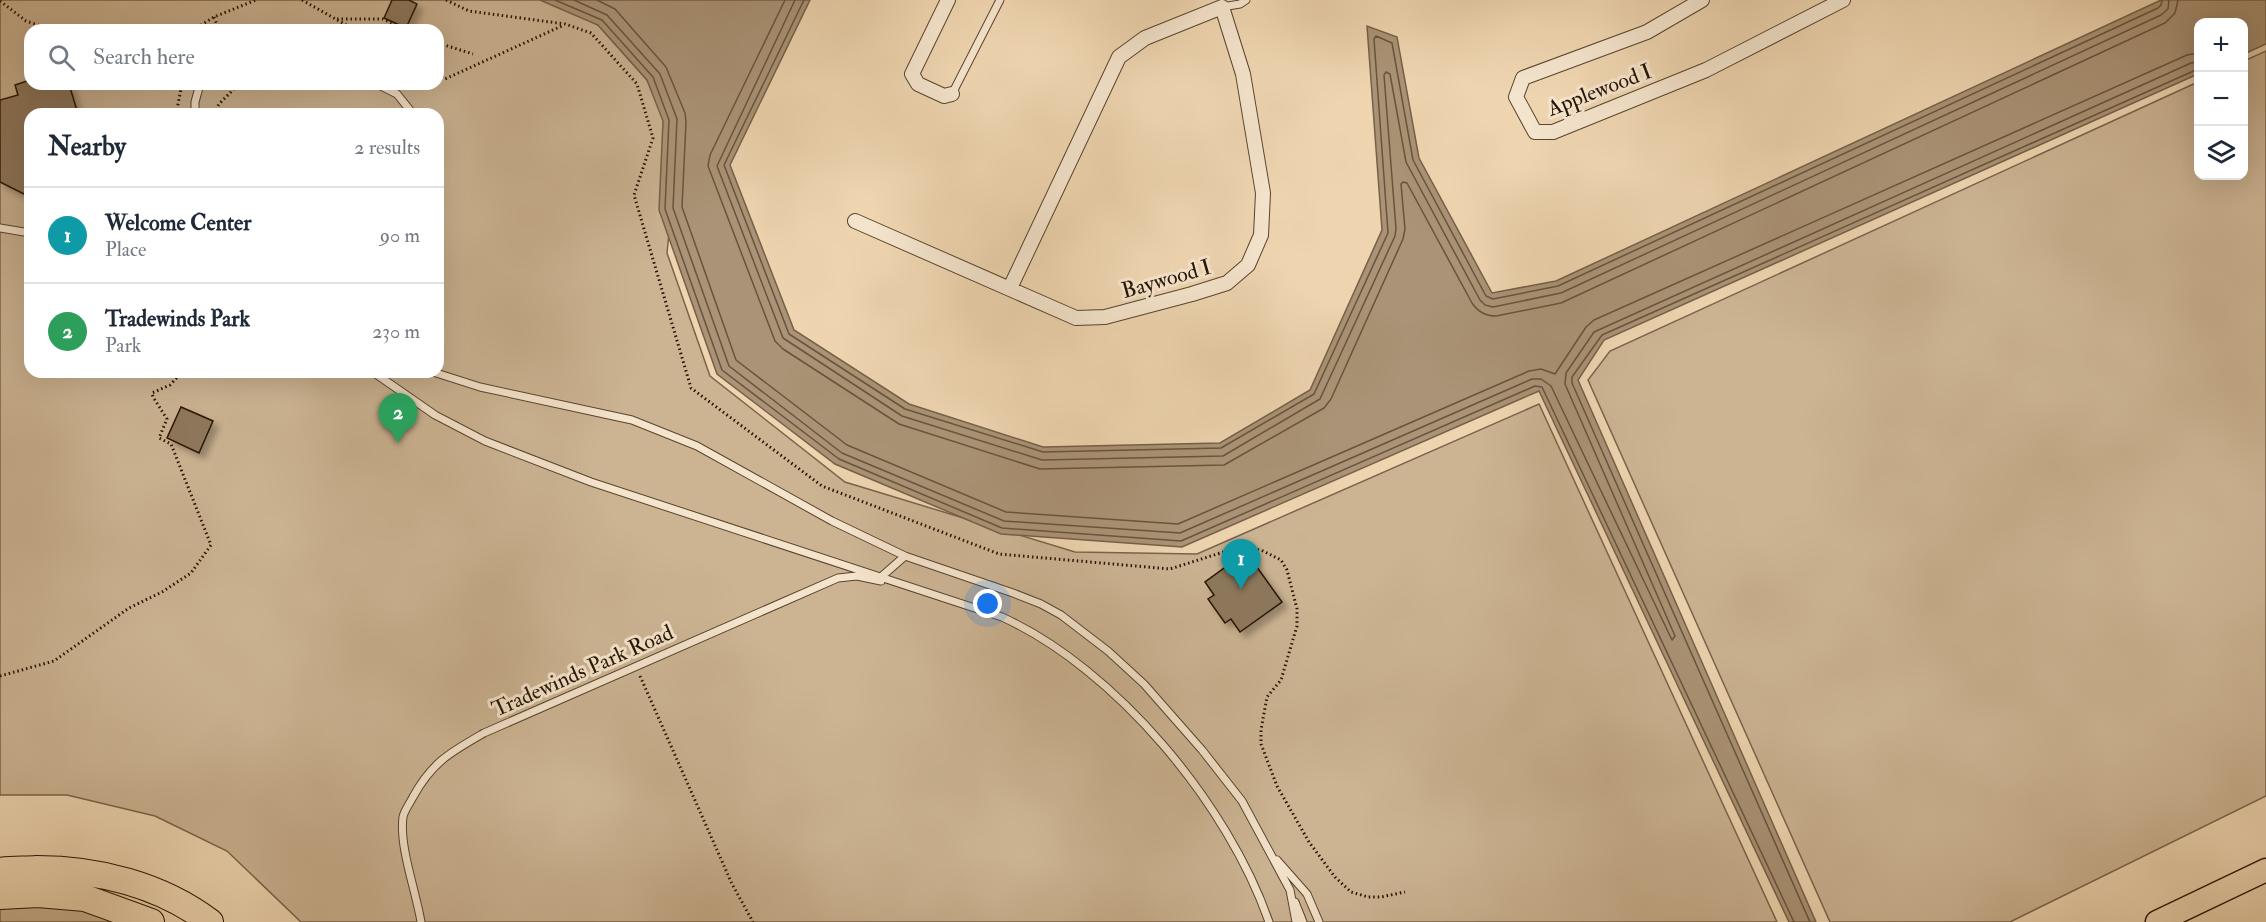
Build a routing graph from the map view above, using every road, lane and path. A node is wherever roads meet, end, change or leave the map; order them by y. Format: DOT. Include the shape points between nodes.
graph roads {
  1 [pos="256,0"];
  2 [pos="302,0"];
  3 [pos="446,0"];
  4 [pos="948,0"];
  5 [pos="1000,0"];
  6 [pos="1246,0"];
  7 [pos="1702,0"];
  8 [pos="1843,0"];
  9 [pos="0,2"];
  10 [pos="1225,3"];
  11 [pos="214,17"];
  12 [pos="337,20"];
  13 [pos="35,24"];
  14 [pos="203,24"];
  15 [pos="217,24"];
  16 [pos="344,24"];
  17 [pos="394,24"];
  18 [pos="565,24"];
  19 [pos="444,46"];
  20 [pos="473,54"];
  21 [pos="444,78"];
  22 [pos="181,90"];
  23 [pos="198,90"];
  24 [pos="232,90"];
  25 [pos="389,90"];
  26 [pos="952,94"];
  27 [pos="177,108"];
  28 [pos="195,108"];
  29 [pos="217,108"];
  30 [pos="408,108"];
  31 [pos="855,221"];
  32 [pos="3,228"];
  33 [pos="24,230"];
  34 [pos="1010,288"];
  35 [pos="444,376"];
  36 [pos="176,378"];
  37 [pos="382,378"];
  38 [pos="904,556"];
  39 [pos="881,577"];
  40 [pos="909,586"];
  41 [pos="636,667"];
  42 [pos="0,676"];
  43 [pos="1268,849"];
  44 [pos="2266,870"];
  45 [pos="0,871"];
  46 [pos="1290,890"];
  47 [pos="1405,892"];
  48 [pos="0,896"];
  49 [pos="151,922"];
  50 [pos="210,922"];
  51 [pos="421,922"];
  52 [pos="753,922"];
  53 [pos="1269,922"];
  54 [pos="1296,922"];
  55 [pos="1303,922"];
  56 [pos="1319,922"];
  57 [pos="2157,922"];
  1 -- 11 [label="path"];
  2 -- 12 [label="path"];
  3 -- 18 [label="path" via="469,11"];
  4 -- 26 [label="street" via="912,74 918,84 944,96"];
  5 -- 26 [label="lane"];
  6 -- 10 [label="lane" via="1240,4"];
  7 -- 8 [label="street, Applewood I" via="1647,32 1523,78 1516,97 1534,132 1553,132 1706,70"];
  9 -- 13 [label="path"];
  10 -- 34 [label="street" via="1145,38 1119,57"];
  10 -- 34 [label="street, Baywood I" via="1243,74 1263,193 1261,235 1248,265 1227,283 1105,317 1076,318"];
  11 -- 14 [label="path"];
  11 -- 15 [label="path"];
  12 -- 16 [label="path"];
  12 -- 17 [label="path" via="383,19"];
  18 -- 21 [label="path"];
  18 -- 47 [label="path" via="591,33 637,84 653,138 634,195 691,388 822,486 999,554 1170,569 1236,548 1261,550 1281,560 1297,609 1297,626 1281,680 1267,697 1261,744 1277,786 1309,842 1335,877 1352,892 1368,897"];
  19 -- 20 [label="path"];
  22 -- 27 [label="path"];
  23 -- 28 [label="lane"];
  24 -- 29 [label="path"];
  25 -- 30 [label="lane"];
  31 -- 34 [label="street, Baywood I"];
  32 -- 33 [label="lane"];
  35 -- 38 [label="lane" via="632,420 697,446"];
  36 -- 42 [label="path" via="171,385 152,393 167,419 159,438 171,444 212,545 191,573 129,608 54,661"];
  37 -- 39 [label="lane, Tradewinds Park Road" via="435,415 485,441 591,482"];
  38 -- 39 [label="lane"];
  38 -- 43 [label="lane" via="1041,604 1108,651 1144,684 1202,750 1242,801"];
  39 -- 40 [label="lane, Tradewinds Park Road"];
  40 -- 41 [label="lane, Tradewinds Park Road" via="857,576 838,579"];
  40 -- 53 [label="lane, Tradewinds Park Road" via="1025,627 1054,645 1131,710 1191,779 1229,836"];
  41 -- 51 [label="lane, Tradewinds Park Road" via="484,733 433,767 403,816 404,842"];
  41 -- 52 [label="path" via="732,884"];
  43 -- 46 [label="lane"];
  43 -- 56 [label="lane" via="1307,894"];
  44 -- 57 [label="main road"];
  45 -- 50 [label="highway" via="59,869 102,875 168,896"];
  46 -- 54 [label="lane"];
  46 -- 55 [label="lane"];
  48 -- 49 [label="highway" via="85,898"];
}
